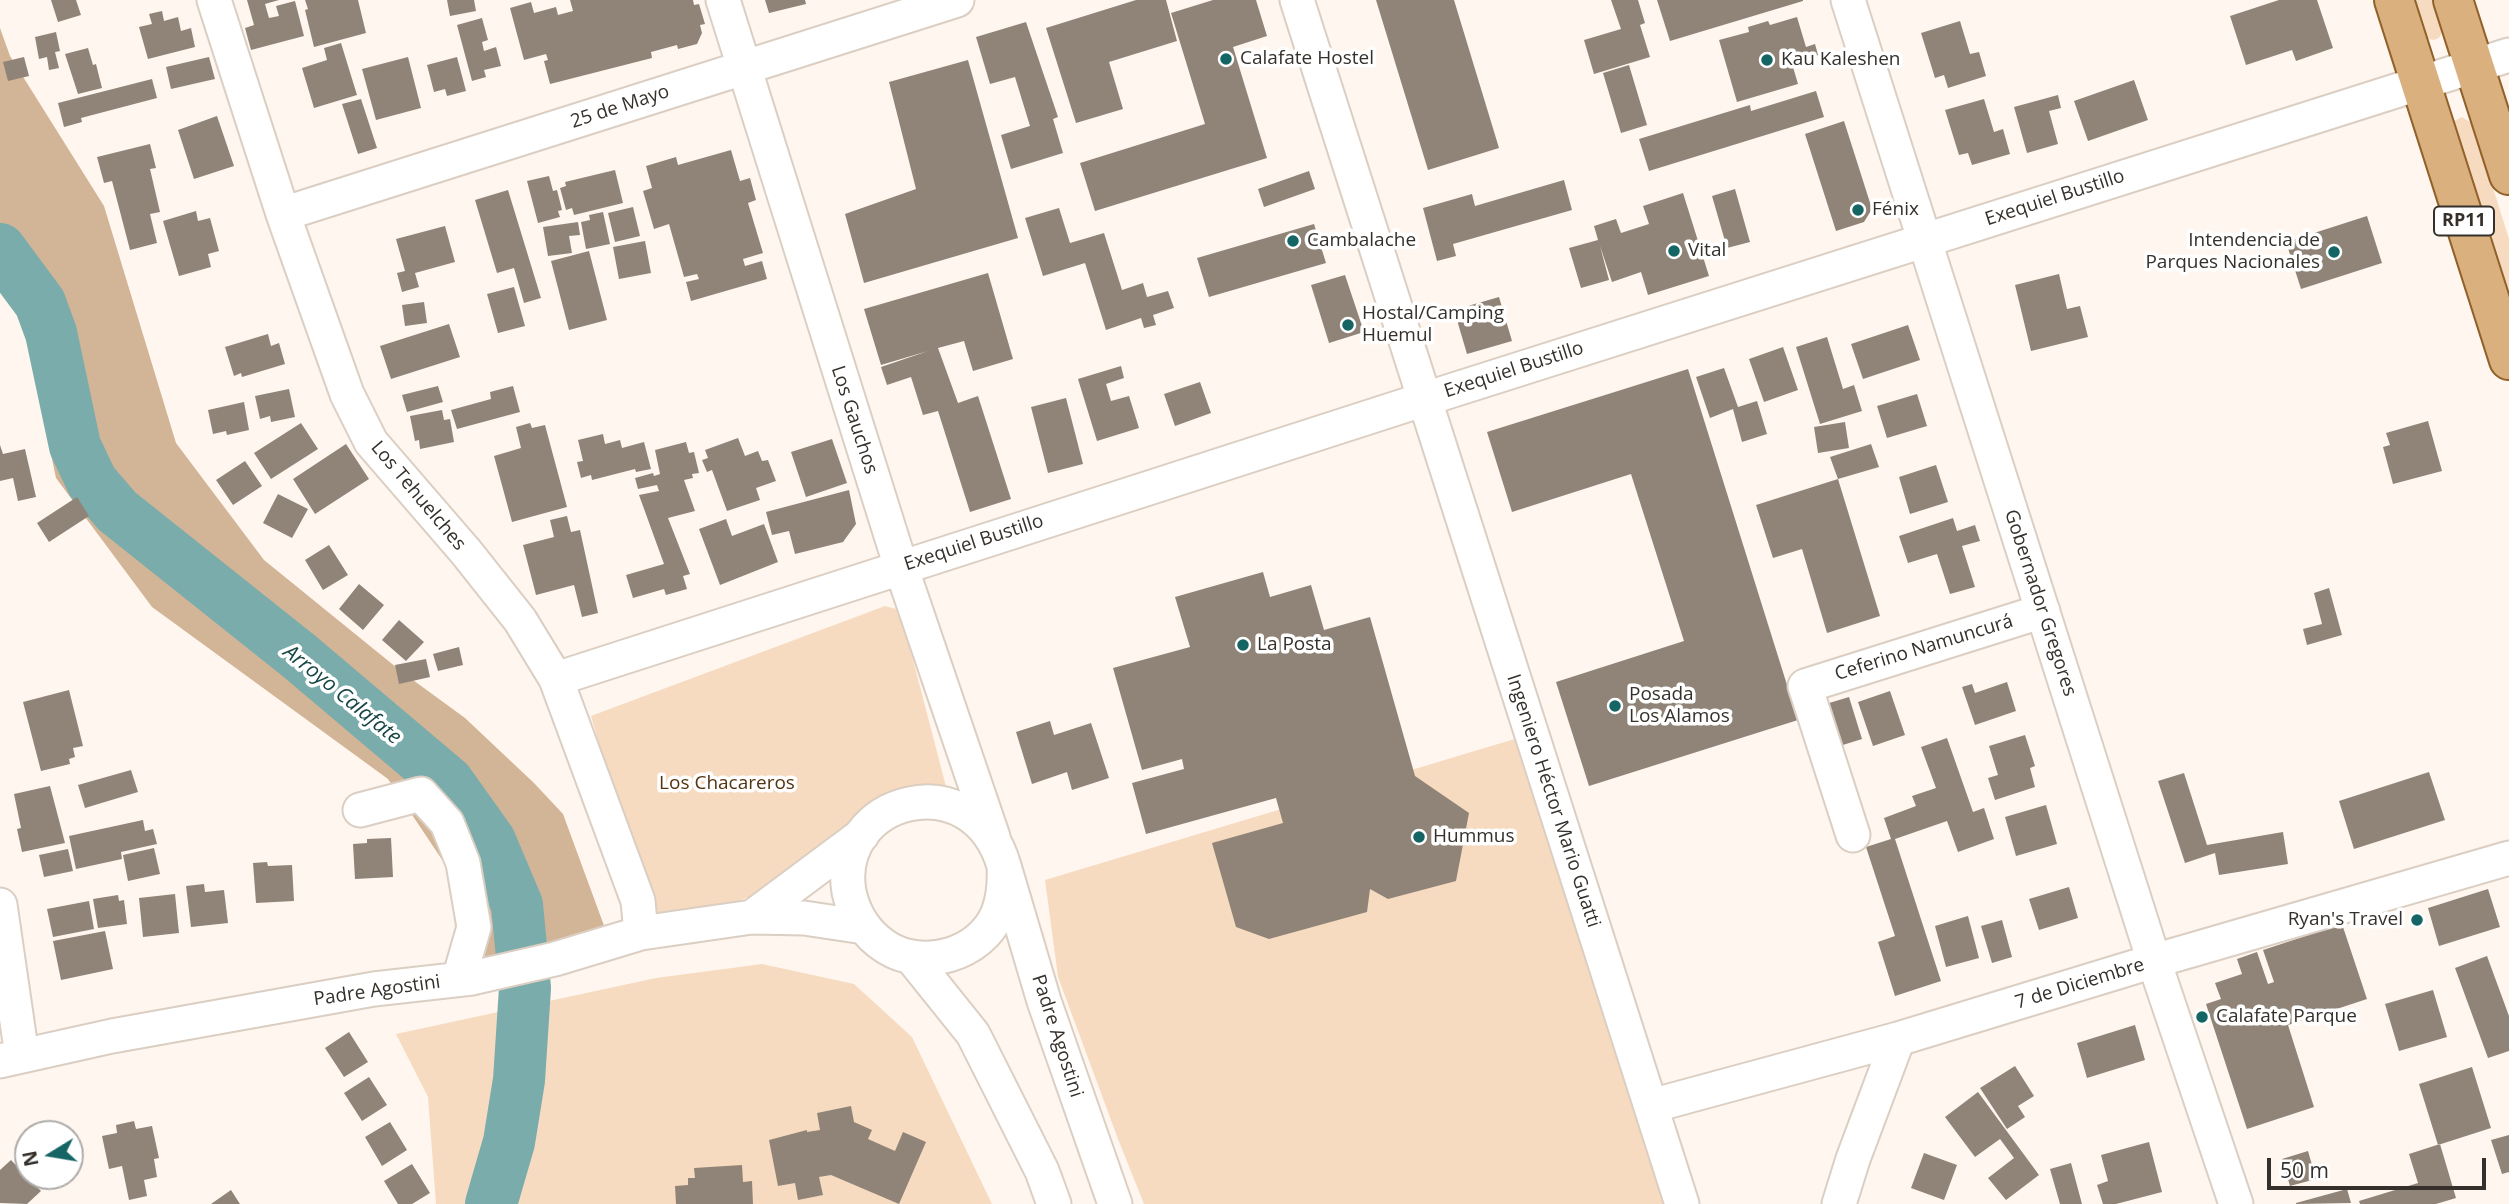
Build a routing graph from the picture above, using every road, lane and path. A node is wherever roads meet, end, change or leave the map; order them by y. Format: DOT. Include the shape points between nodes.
graph roads {
  1 [pos="214,0"];
  2 [pos="723,0"];
  3 [pos="957,0"];
  4 [pos="1297,0"];
  5 [pos="1848,0"];
  6 [pos="2394,0"];
  7 [pos="2453,0"];
  8 [pos="2491,60"];
  9 [pos="743,68"];
  10 [pos="2420,82"];
  11 [pos="2509,176"];
  12 [pos="283,214"];
  13 [pos="1924,240"];
  14 [pos="2509,360"];
  15 [pos="1425,399"];
  16 [pos="901,567"];
  17 [pos="2043,611"];
  18 [pos="556,679"];
  19 [pos="360,810"];
  20 [pos="862,835"];
  21 [pos="1853,835"];
  22 [pos="999,851"];
  23 [pos="2509,858"];
  24 [pos="0,905"];
  25 [pos="752,917"];
  26 [pos="864,928"];
  27 [pos="642,933"];
  28 [pos="912,958"];
  29 [pos="2154,961"];
  30 [pos="465,979"];
  31 [pos="1898,1039"];
  32 [pos="11,1058"];
  33 [pos="1651,1106"];
  34 [pos="1054,1204"];
  35 [pos="1115,1204"];
  36 [pos="1682,1204"];
  37 [pos="1839,1204"];
  38 [pos="2236,1204"];
  1 -- 12 [label="street, Los Tehuelches"];
  2 -- 9 [label="street, Los Gauchos"];
  3 -- 9 [label="street, 25 de Mayo"];
  4 -- 15 [label="street, Ingeniero Héctor Mario Guatti"];
  5 -- 13 [label="street, Gobernador Gregores"];
  6 -- 10 [label="main road, RP11"];
  7 -- 8 [label="main road"];
  8 -- 10 [label="street, Exequiel Bustillo"];
  8 -- 11 [label="main road"];
  9 -- 12 [label="street, 25 de Mayo"];
  9 -- 16 [label="street, Los Gauchos"];
  10 -- 13 [label="street, Exequiel Bustillo"];
  10 -- 14 [label="main road, RP11"];
  12 -- 18 [label="street, Los Tehuelches" via="347,394 371,442 520,620"];
  13 -- 15 [label="street, Exequiel Bustillo"];
  13 -- 17 [label="street, Gobernador Gregores"];
  15 -- 16 [label="street, Exequiel Bustillo"];
  15 -- 33 [label="street, Ingeniero Héctor Mario Guatti"];
  16 -- 18 [label="street, Exequiel Bustillo"];
  16 -- 22 [label="street, Los Gauchos"];
  17 -- 21 [label="street, Ceferino Namuncurá" via="1805,686"];
  17 -- 29 [label="street, Gobernador Gregores"];
  18 -- 27 [label="street, Los Tehuelches" via="638,901"];
  19 -- 30 [label="street" via="421,794 447,824 464,863 474,927"];
  20 -- 22 [label="street" via="879,817 902,805 927,801 953,805 975,818"];
  20 -- 25 [label="street, Padre Agostini"];
  20 -- 26 [label="street" via="851,858 848,882 852,906"];
  22 -- 28 [label="street" via="1005,891 997,915 982,936 949,955"];
  22 -- 35 [label="street, Padre Agostini" via="1044,1001"];
  23 -- 29 [label="street, 7 de Diciembre"];
  24 -- 32 [label="street"];
  25 -- 26 [label="street, Padre Agostini" via="804,918"];
  25 -- 27 [label="street, Padre Agostini"];
  26 -- 28 [label="street" via="894,952"];
  27 -- 30 [label="street, Padre Agostini"];
  28 -- 34 [label="street" via="973,1034"];
  29 -- 31 [label="street, 7 de Diciembre"];
  29 -- 38 [label="street, Gobernador Gregores"];
  30 -- 32 [label="street, Padre Agostini" via="374,989"];
  31 -- 33 [label="street, 7 de Diciembre"];
  31 -- 37 [label="street"];
  33 -- 36 [label="street, Ingeniero Héctor Mario Guatti"];
}
